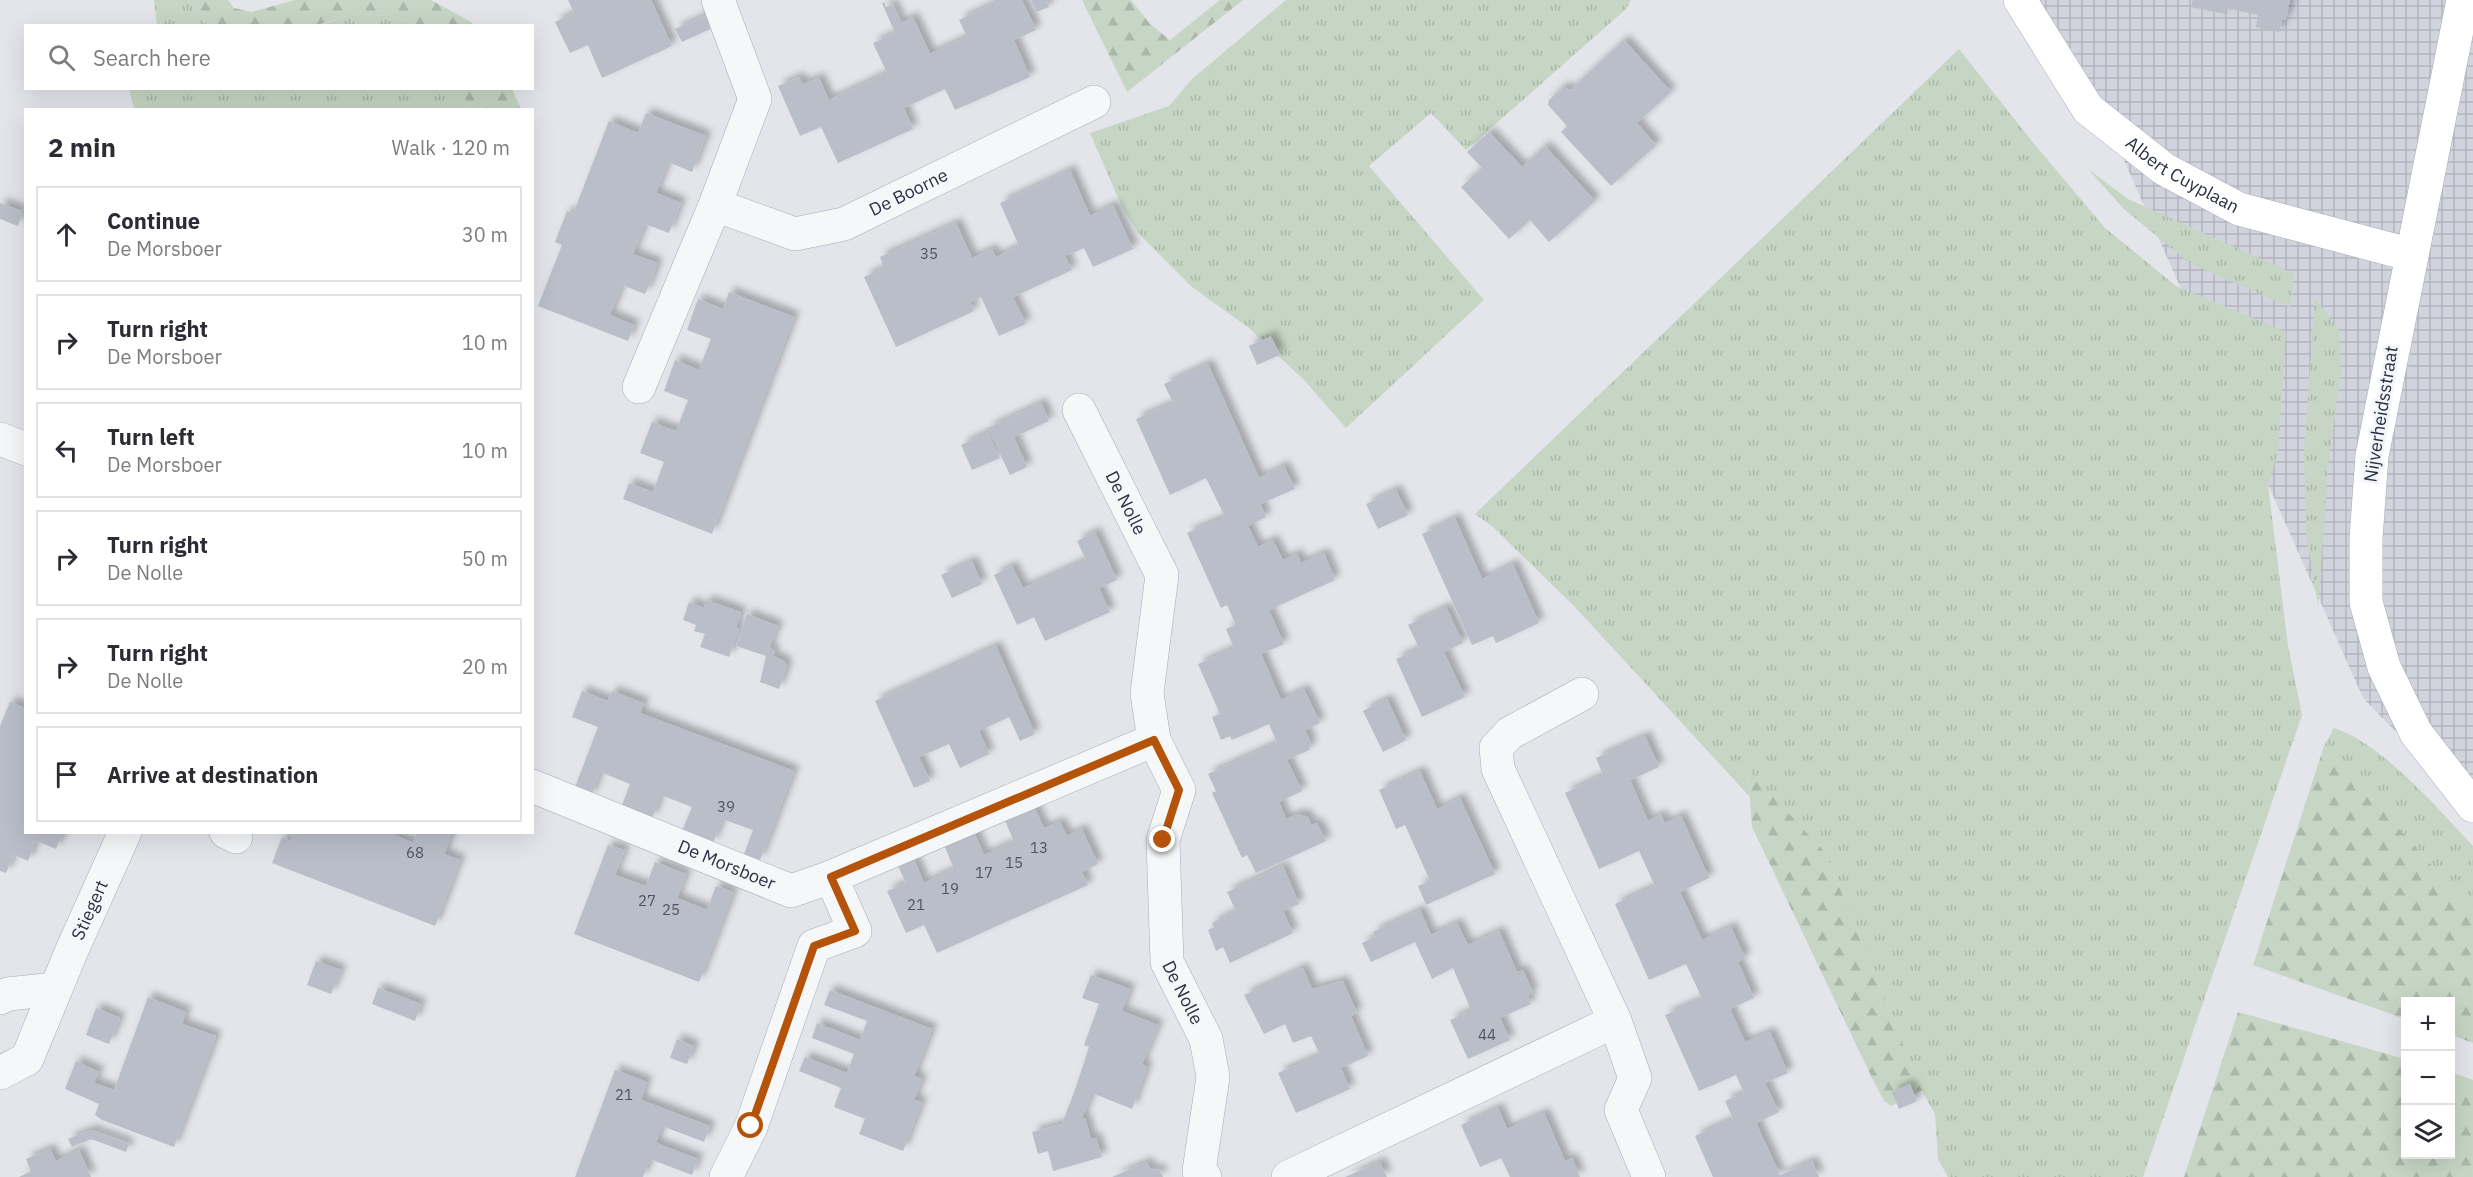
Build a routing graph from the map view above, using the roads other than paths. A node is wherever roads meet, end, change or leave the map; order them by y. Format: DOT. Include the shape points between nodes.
graph roads {
  1 [pos="718,0"];
  2 [pos="2020,0"];
  3 [pos="2463,0"];
  4 [pos="1094,102"];
  5 [pos="715,205"];
  6 [pos="2412,255"];
  7 [pos="639,387"];
  8 [pos="1080,411"];
  9 [pos="0,439"];
  10 [pos="24,448"];
  11 [pos="1582,694"];
  12 [pos="1154,740"];
  13 [pos="534,787"];
  14 [pos="2473,806"];
  15 [pos="124,834"];
  16 [pos="831,877"];
  17 [pos="55,989"];
  18 [pos="0,998"];
  19 [pos="1615,1021"];
  20 [pos="0,1073"];
  21 [pos="726,1177"];
  22 [pos="1205,1177"];
  23 [pos="1288,1177"];
  24 [pos="1649,1177"];
  1 -- 5 [label="street" via="755,99"];
  2 -- 6 [label="street, Albert Cuyplaan" via="2088,109 2164,169 2240,209"];
  3 -- 6 [label="street, Nijverheidsstraat"];
  4 -- 5 [label="street, De Boorne" via="844,224 795,234"];
  5 -- 7 [label="street"];
  6 -- 14 [label="street, Nijverheidsstraat" via="2372,456 2366,602 2384,667 2416,733"];
  8 -- 12 [label="street, De Nolle" via="1162,575 1148,693"];
  9 -- 10 [label="street"];
  11 -- 19 [label="street" via="1510,733 1496,748 1498,769"];
  12 -- 16 [label="street"];
  12 -- 22 [label="street, De Nolle" via="1179,790 1163,840 1167,962 1206,1039 1213,1077 1199,1171"];
  13 -- 16 [label="street, De Morsboer" via="791,891"];
  15 -- 17 [label="street, Stiegert"];
  16 -- 21 [label="street" via="855,931 814,946 751,1126"];
  17 -- 18 [label="street"];
  17 -- 20 [label="street, Stiegert" via="27,1059"];
  19 -- 23 [label="street"];
  19 -- 24 [label="street" via="1635,1078 1621,1110"];
}
